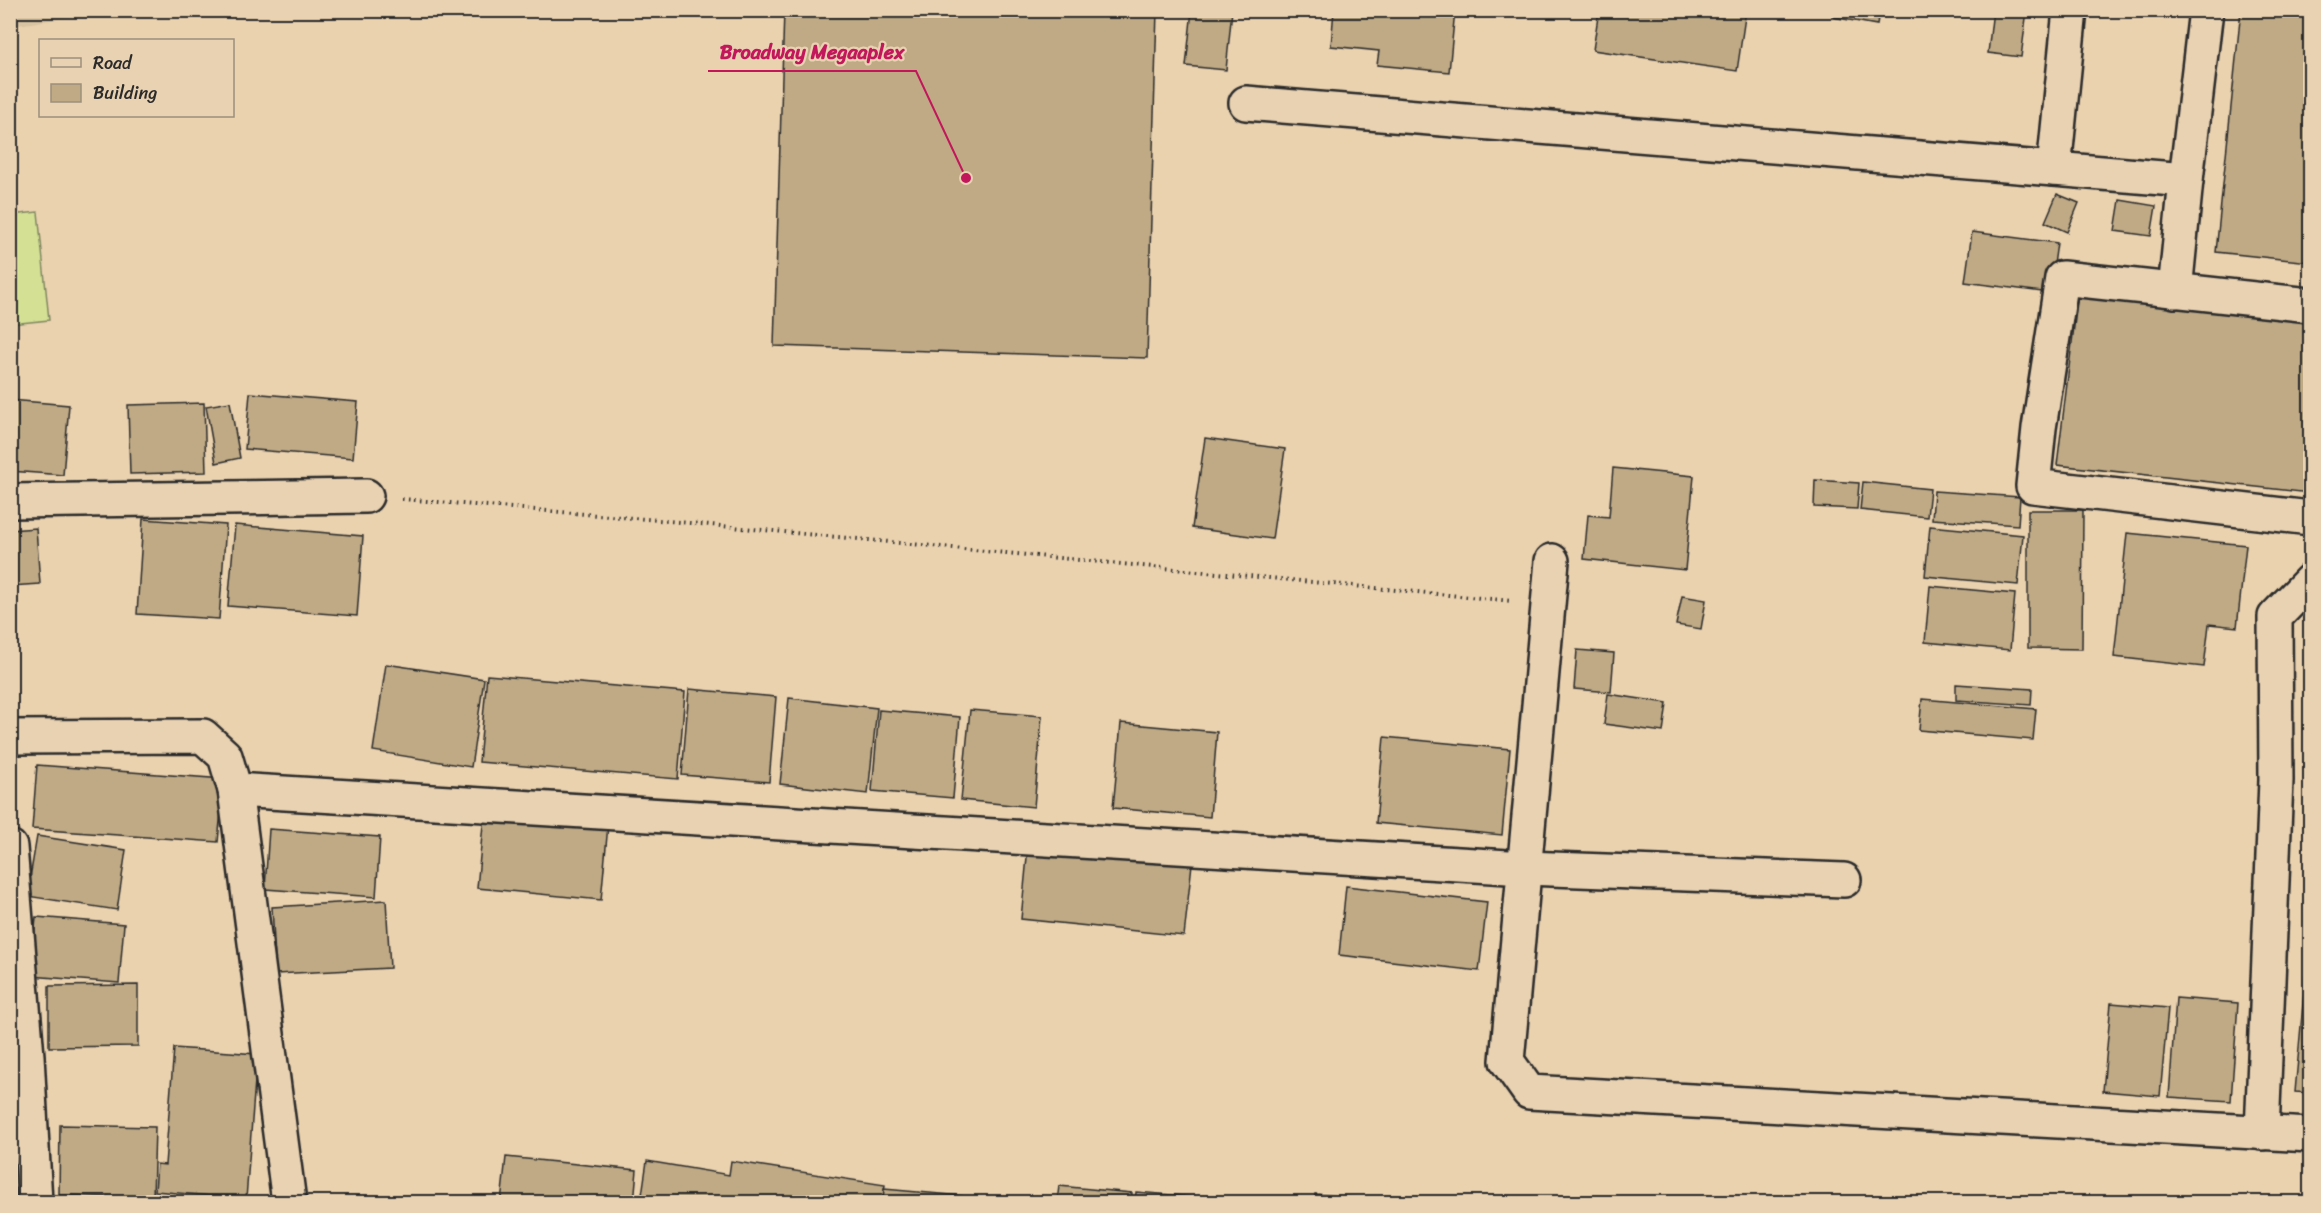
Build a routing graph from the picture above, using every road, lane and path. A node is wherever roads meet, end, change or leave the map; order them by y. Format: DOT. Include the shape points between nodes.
graph roads {
  1 [pos="2070,10"];
  2 [pos="2206,10"];
  3 [pos="1246,103"];
  4 [pos="2054,169"];
  5 [pos="2186,180"];
  6 [pos="2175,291"];
  7 [pos="2310,305"];
  8 [pos="366,496"];
  9 [pos="10,501"];
  10 [pos="2310,518"];
  11 [pos="1552,561"];
  12 [pos="2310,581"];
  13 [pos="1548,604"];
  14 [pos="10,737"];
  15 [pos="235,790"];
  16 [pos="10,847"];
  17 [pos="1525,868"];
  18 [pos="1844,880"];
  19 [pos="19,1056"];
  20 [pos="2262,1133"];
  21 [pos="2310,1135"];
  22 [pos="35,1203"];
  23 [pos="289,1203"];
  1 -- 4 [label="street"];
  2 -- 5 [label="street"];
  3 -- 4 [label="street"];
  4 -- 5 [label="street"];
  5 -- 6 [label="street"];
  6 -- 7 [label="street"];
  6 -- 10 [label="street" via="2062,278 2033,486"];
  8 -- 9 [label="street"];
  8 -- 13 [label="path"];
  11 -- 13 [label="street"];
  12 -- 20 [label="street" via="2276,617 2276,780"];
  13 -- 17 [label="street"];
  14 -- 15 [label="street" via="203,736 225,756"];
  15 -- 17 [label="street"];
  15 -- 23 [label="street"];
  16 -- 19 [label="street"];
  17 -- 18 [label="street"];
  17 -- 20 [label="street" via="1507,1061 1529,1092"];
  19 -- 22 [label="street"];
  20 -- 21 [label="street"];
}
